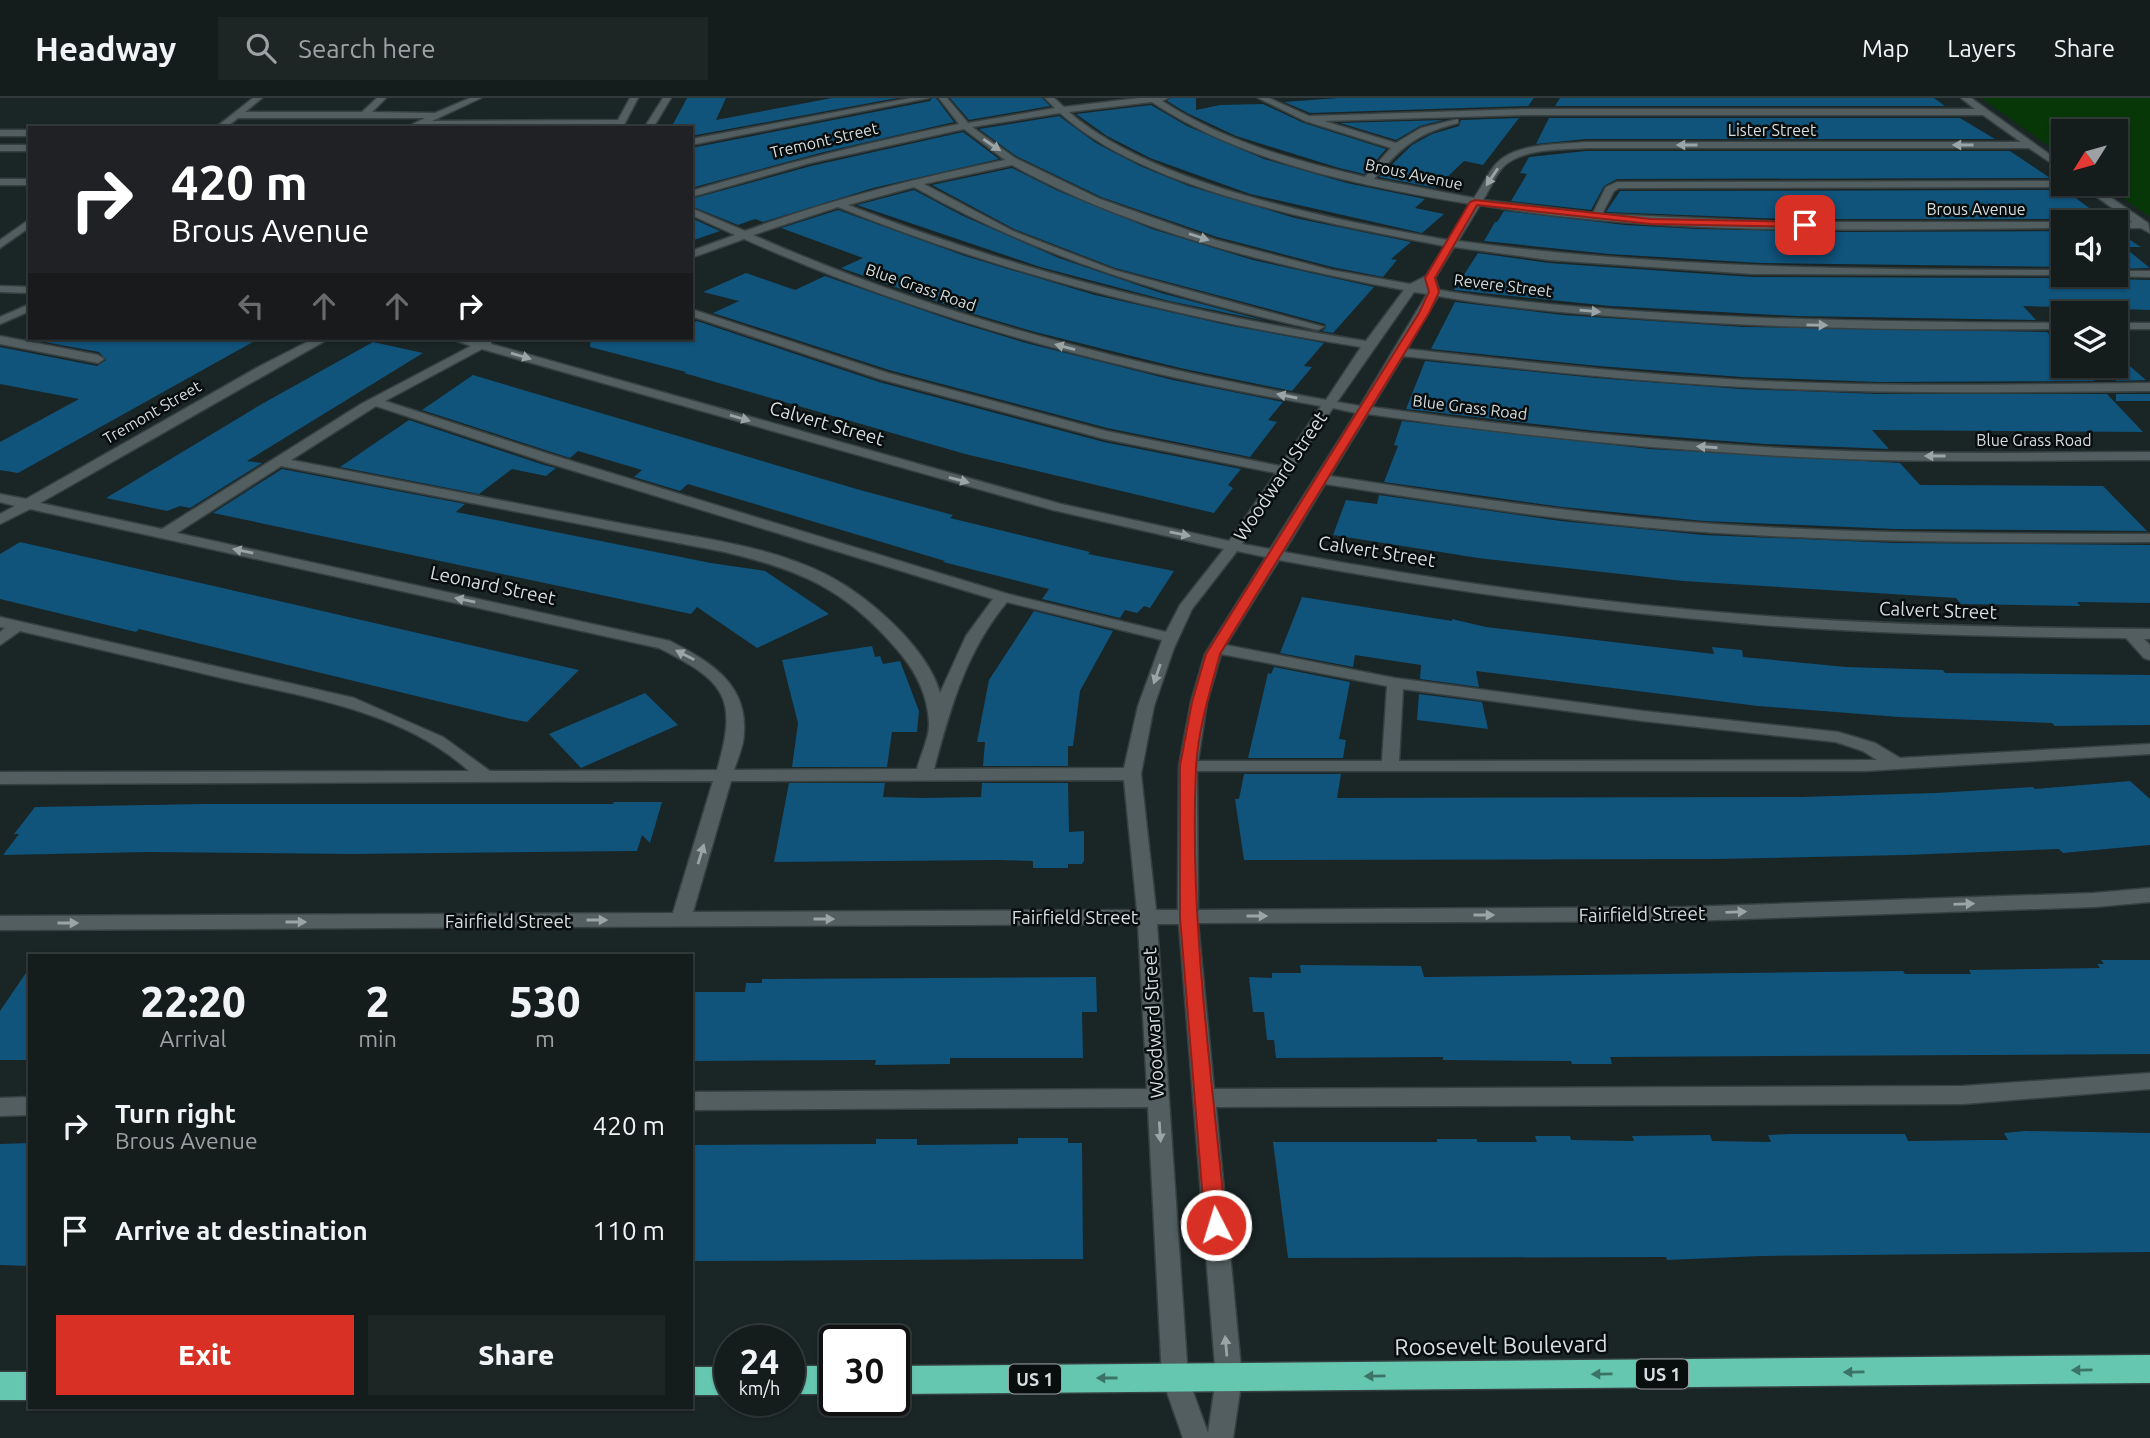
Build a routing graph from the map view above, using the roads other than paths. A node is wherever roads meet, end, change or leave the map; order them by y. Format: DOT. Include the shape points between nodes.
graph roads {
  1 [pos="258,98"];
  2 [pos="382,98"];
  3 [pos="477,98"];
  4 [pos="634,98"];
  5 [pos="667,98"];
  6 [pos="925,98"];
  7 [pos="943,98"];
  8 [pos="1049,98"];
  9 [pos="1167,98"];
  10 [pos="1262,98"];
  11 [pos="1965,98"];
  12 [pos="1153,99"];
  13 [pos="1062,111"];
  14 [pos="1524,112"];
  15 [pos="1986,112"];
  16 [pos="236,115"];
  17 [pos="304,115"];
  18 [pos="364,115"];
  19 [pos="439,115"];
  20 [pos="1308,120"];
  21 [pos="222,126"];
  22 [pos="291,126"];
  23 [pos="413,126"];
  24 [pos="649,126"];
  25 [pos="967,126"];
  26 [pos="0,132"];
  27 [pos="28,132"];
  28 [pos="693,142"];
  29 [pos="2032,145"];
  30 [pos="1396,146"];
  31 [pos="0,148"];
  32 [pos="28,148"];
  33 [pos="1514,156"];
  34 [pos="2051,159"];
  35 [pos="1016,161"];
  36 [pos="1367,181"];
  37 [pos="0,182"];
  38 [pos="28,182"];
  39 [pos="915,183"];
  40 [pos="2051,184"];
  41 [pos="693,193"];
  42 [pos="2103,196"];
  43 [pos="1475,202"];
  44 [pos="838,204"];
  45 [pos="693,212"];
  46 [pos="1595,217"];
  47 [pos="28,224"];
  48 [pos="2051,225"];
  49 [pos="2128,226"];
  50 [pos="2147,228"];
  51 [pos="28,236"];
  52 [pos="745,236"];
  53 [pos="2,243"];
  54 [pos="1450,244"];
  55 [pos="693,254"];
  56 [pos="2051,274"];
  57 [pos="2128,274"];
  58 [pos="2150,274"];
  59 [pos="1432,285"];
  60 [pos="1411,288"];
  61 [pos="0,289"];
  62 [pos="28,290"];
  63 [pos="28,308"];
  64 [pos="693,313"];
  65 [pos="0,321"];
  66 [pos="2051,326"];
  67 [pos="2128,326"];
  68 [pos="2150,326"];
  69 [pos="0,340"];
  70 [pos="320,340"];
  71 [pos="462,340"];
  72 [pos="491,340"];
  73 [pos="1371,342"];
  74 [pos="480,345"];
  75 [pos="1399,352"];
  76 [pos="98,359"];
  77 [pos="2150,387"];
  78 [pos="375,402"];
  79 [pos="1328,403"];
  80 [pos="1363,409"];
  81 [pos="2150,456"];
  82 [pos="280,461"];
  83 [pos="1284,471"];
  84 [pos="1320,479"];
  85 [pos="0,498"];
  86 [pos="27,504"];
  87 [pos="0,520"];
  88 [pos="166,534"];
  89 [pos="2150,538"];
  90 [pos="1234,545"];
  91 [pos="1274,553"];
  92 [pos="1003,597"];
  93 [pos="0,622"];
  94 [pos="17,626"];
  95 [pos="2131,634"];
  96 [pos="2150,634"];
  97 [pos="1171,638"];
  98 [pos="0,640"];
  99 [pos="1217,648"];
  100 [pos="2150,655"];
  101 [pos="1395,683"];
  102 [pos="938,724"];
  103 [pos="2150,749"];
  104 [pos="1896,764"];
  105 [pos="1188,766"];
  106 [pos="1390,766"];
  107 [pos="924,774"];
  108 [pos="1132,774"];
  109 [pos="484,775"];
  110 [pos="725,775"];
  111 [pos="0,778"];
  112 [pos="2150,895"];
  113 [pos="1147,917"];
  114 [pos="1188,917"];
  115 [pos="681,920"];
  116 [pos="0,923"];
  117 [pos="2150,1081"];
  118 [pos="1158,1098"];
  119 [pos="1204,1098"];
  120 [pos="693,1101"];
  121 [pos="28,1106"];
  122 [pos="0,1107"];
  123 [pos="2150,1369"];
  124 [pos="1175,1378"];
  125 [pos="1229,1378"];
  126 [pos="910,1380"];
  127 [pos="693,1381"];
  128 [pos="714,1381"];
  129 [pos="28,1385"];
  130 [pos="0,1386"];
  131 [pos="1196,1438"];
  132 [pos="1220,1438"];
  1 -- 16 [label="street"];
  2 -- 18 [label="street"];
  3 -- 19 [label="street"];
  4 -- 23 [label="street" via="621,123"];
  5 -- 24 [label="street"];
  6 -- 28 [label="street"];
  7 -- 25 [label="street"];
  8 -- 13 [label="street"];
  9 -- 12 [label="street, Tremont Street"];
  10 -- 20 [label="street"];
  11 -- 15 [label="street"];
  12 -- 13 [label="street, Tremont Street"];
  12 -- 36 [label="street, Brous Avenue" via="1245,145"];
  13 -- 25 [label="street, Tremont Street"];
  13 -- 54 [label="street" via="1121,151 1223,190 1307,215"];
  14 -- 15 [label="street"];
  14 -- 20 [label="street"];
  14 -- 30 [label="street" via="1440,125"];
  15 -- 29 [label="street"];
  16 -- 17 [label="street"];
  16 -- 21 [label="street"];
  17 -- 18 [label="street"];
  17 -- 22 [label="street"];
  18 -- 19 [label="street"];
  19 -- 23 [label="street"];
  20 -- 30 [label="street"];
  25 -- 35 [label="street, one-way"];
  25 -- 41 [label="street, Tremont Street" via="803,162"];
  26 -- 27 [label="street"];
  29 -- 33 [label="street, Lister Street, one-way" via="1587,145"];
  29 -- 34 [label="street"];
  30 -- 36 [label="street"];
  31 -- 32 [label="street"];
  33 -- 43 [label="street, Woodward Street, one-way" via="1500,165"];
  35 -- 39 [label="street"];
  35 -- 60 [label="street, one-way" via="1065,187 1181,231 1286,261"];
  36 -- 43 [label="street, Brous Avenue"];
  37 -- 38 [label="street"];
  39 -- 44 [label="street"];
  39 -- 73 [label="street" via="989,224 1086,264"];
  40 -- 46 [label="street" via="1616,185 1609,189"];
  42 -- 50 [label="street"];
  43 -- 46 [label="street, Brous Avenue"];
  43 -- 54 [label="street, Woodward Street"];
  44 -- 52 [label="street"];
  44 -- 73 [label="street" via="907,233 1060,282 1248,325"];
  45 -- 52 [label="street, Blue Grass Road"];
  46 -- 48 [label="street, Brous Avenue" via="1728,224"];
  47 -- 53 [label="street"];
  49 -- 50 [label="street"];
  51 -- 53 [label="street"];
  52 -- 55 [label="street"];
  79 -- 52 [label="street, Blue Grass Road, one-way" via="1162,372 987,326 911,302"];
  54 -- 56 [label="street" via="1689,270"];
  54 -- 59 [label="street, Woodward Street"];
  57 -- 58 [label="street"];
  59 -- 60 [label="street, Woodward Street"];
  59 -- 66 [label="street, Revere Street, one-way" via="1576,310 1721,321"];
  59 -- 75 [label="street, Woodward Street"];
  60 -- 73 [label="street, Woodward Street"];
  61 -- 62 [label="street"];
  63 -- 65 [label="street"];
  64 -- 83 [label="street" via="884,376 1105,435"];
  67 -- 68 [label="street"];
  69 -- 76 [label="street"];
  70 -- 86 [label="street, Tremont Street"];
  71 -- 74 [label="street, Calvert Street"];
  72 -- 74 [label="street"];
  73 -- 79 [label="street, Woodward Street"];
  74 -- 78 [label="street"];
  74 -- 90 [label="street, Calvert Street, one-way" via="1058,507"];
  75 -- 77 [label="street" via="1738,383"];
  75 -- 80 [label="street, Woodward Street"];
  78 -- 82 [label="street"];
  78 -- 92 [label="street"];
  79 -- 80 [label="street, Blue Grass Road"];
  79 -- 83 [label="street, Woodward Street"];
  81 -- 80 [label="street, Blue Grass Road, one-way" via="1759,451 1564,435"];
  80 -- 84 [label="street, Woodward Street"];
  82 -- 88 [label="street"];
  82 -- 102 [label="street" via="769,557 812,573 877,615 926,678"];
  83 -- 90 [label="street, Woodward Street"];
  84 -- 89 [label="street" via="1508,507 1686,526 1952,539"];
  84 -- 91 [label="street, Woodward Street"];
  85 -- 86 [label="street, Leonard Street"];
  86 -- 87 [label="street, Tremont Street"];
  86 -- 88 [label="street, Leonard Street"];
  110 -- 88 [label="street, Leonard Street, one-way" via="736,734 736,709 727,686 705,665 664,644"];
  90 -- 91 [label="street, Calvert Street"];
  90 -- 97 [label="street, Woodward Street" via="1185,608"];
  91 -- 95 [label="street, Calvert Street" via="1479,587 1709,614 1849,626"];
  91 -- 99 [label="street, Woodward Street"];
  92 -- 97 [label="street"];
  92 -- 102 [label="street" via="970,644"];
  93 -- 94 [label="street"];
  94 -- 98 [label="street"];
  94 -- 109 [label="street" via="348,702 443,743"];
  95 -- 96 [label="street, Calvert Street"];
  95 -- 100 [label="street"];
  97 -- 108 [label="street, Woodward Street, one-way" via="1146,706"];
  99 -- 101 [label="street"];
  99 -- 105 [label="street, Woodward Street" via="1199,702"];
  101 -- 104 [label="street" via="1838,737 1869,747"];
  101 -- 106 [label="street"];
  102 -- 107 [label="street"];
  103 -- 104 [label="street"];
  104 -- 106 [label="street"];
  105 -- 106 [label="street"];
  105 -- 114 [label="street, Woodward Street"];
  107 -- 108 [label="street"];
  107 -- 110 [label="street"];
  108 -- 113 [label="street, Woodward Street"];
  109 -- 110 [label="street"];
  109 -- 111 [label="street"];
  115 -- 110 [label="street, Leonard Street, one-way"];
  114 -- 112 [label="street, Fairfield Street, one-way" via="1686,914"];
  113 -- 114 [label="street, Fairfield Street"];
  115 -- 113 [label="street, Fairfield Street, one-way"];
  113 -- 118 [label="street, Woodward Street"];
  114 -- 119 [label="street, Woodward Street"];
  116 -- 115 [label="street, Fairfield Street, one-way"];
  117 -- 119 [label="street" via="1963,1095"];
  118 -- 120 [label="street"];
  118 -- 124 [label="street, Woodward Street, one-way"];
  125 -- 119 [label="street, Woodward Street, one-way"];
  121 -- 122 [label="street"];
  123 -- 125 [label="highway, Roosevelt Boulevard / US 1, one-way"];
  124 -- 125 [label="highway, Roosevelt Boulevard / US 1"];
  124 -- 126 [label="highway, Roosevelt Boulevard / US 1, one-way"];
  124 -- 131 [label="street, Woodward Street"];
  125 -- 132 [label="street, Woodward Street"];
  127 -- 128 [label="highway"];
  129 -- 130 [label="highway"];
}
